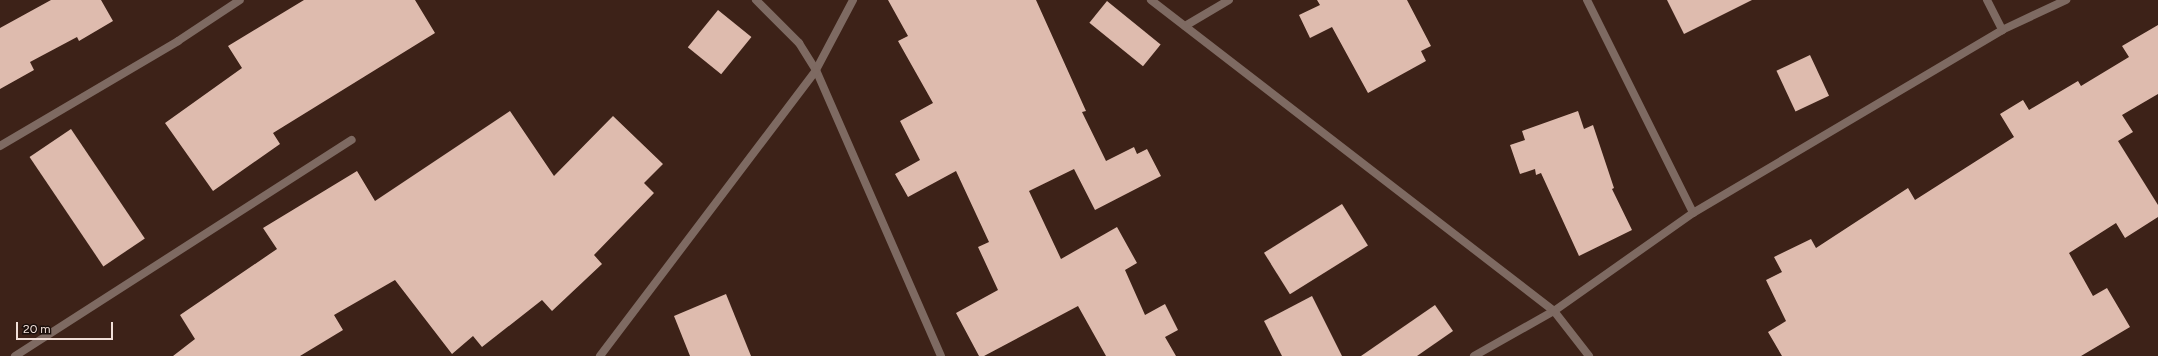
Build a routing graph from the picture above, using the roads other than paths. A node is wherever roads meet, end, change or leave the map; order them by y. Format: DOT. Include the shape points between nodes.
graph roads {
  1 [pos="240,0"];
  2 [pos="756,0"];
  3 [pos="853,0"];
  4 [pos="1151,0"];
  5 [pos="1229,0"];
  6 [pos="1587,0"];
  7 [pos="1987,0"];
  8 [pos="2066,0"];
  9 [pos="1185,26"];
  10 [pos="2002,30"];
  11 [pos="816,70"];
  12 [pos="352,140"];
  13 [pos="0,146"];
  14 [pos="1693,213"];
  15 [pos="1554,311"];
  16 [pos="15,356"];
  17 [pos="600,356"];
  18 [pos="941,356"];
  19 [pos="1474,356"];
  20 [pos="1588,356"];
  1 -- 13 [label="street" via="178,41"];
  2 -- 11 [label="street" via="799,43"];
  3 -- 11 [label="street"];
  4 -- 9 [label="street"];
  5 -- 9 [label="street"];
  6 -- 14 [label="street"];
  7 -- 10 [label="street"];
  8 -- 10 [label="street"];
  9 -- 15 [label="street"];
  10 -- 14 [label="street"];
  11 -- 17 [label="street"];
  11 -- 18 [label="street"];
  12 -- 16 [label="street"];
  14 -- 15 [label="street"];
  15 -- 19 [label="street"];
  15 -- 20 [label="street"];
}
